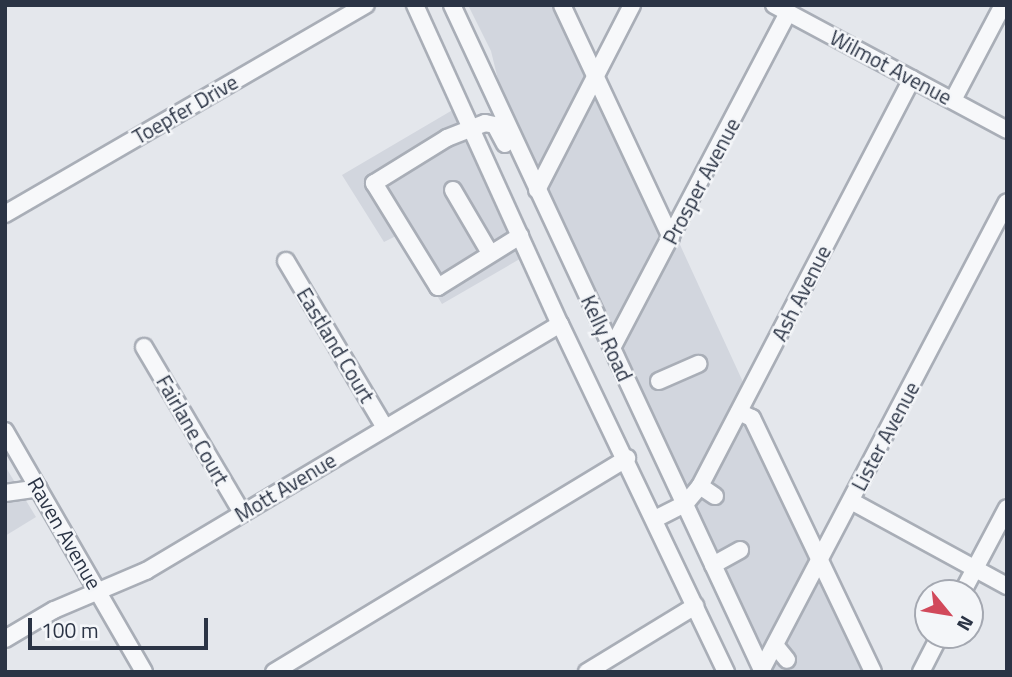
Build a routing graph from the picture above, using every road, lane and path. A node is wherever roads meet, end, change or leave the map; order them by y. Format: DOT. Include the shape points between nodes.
graph roads {
  1 [pos="366,5"];
  2 [pos="415,5"];
  3 [pos="452,5"];
  4 [pos="562,5"];
  5 [pos="632,5"];
  6 [pos="1003,5"];
  7 [pos="781,9"];
  8 [pos="595,77"];
  9 [pos="912,79"];
  10 [pos="953,100"];
  11 [pos="472,129"];
  12 [pos="1007,130"];
  13 [pos="535,185"];
  14 [pos="453,190"];
  15 [pos="1007,202"];
  16 [pos="5,214"];
  17 [pos="520,236"];
  18 [pos="671,238"];
  19 [pos="490,253"];
  20 [pos="286,261"];
  21 [pos="560,324"];
  22 [pos="144,347"];
  23 [pos="612,348"];
  24 [pos="698,364"];
  25 [pos="659,381"];
  26 [pos="739,412"];
  27 [pos="385,428"];
  28 [pos="5,431"];
  29 [pos="626,458"];
  30 [pos="700,486"];
  31 [pos="39,488"];
  32 [pos="5,493"];
  33 [pos="715,496"];
  34 [pos="851,501"];
  35 [pos="685,504"];
  36 [pos="1007,508"];
  37 [pos="242,513"];
  38 [pos="654,519"];
  39 [pos="740,550"];
  40 [pos="820,559"];
  41 [pos="713,565"];
  42 [pos="975,568"];
  43 [pos="969,579"];
  44 [pos="1007,586"];
  45 [pos="100,592"];
  46 [pos="695,606"];
  47 [pos="5,639"];
  48 [pos="775,645"];
  49 [pos="933,649"];
  50 [pos="787,660"];
  51 [pos="762,671"];
  52 [pos="144,672"];
  53 [pos="274,672"];
  54 [pos="587,672"];
  55 [pos="726,672"];
  56 [pos="873,672"];
  57 [pos="921,672"];
  1 -- 16 [label="street, Toepfer Drive"];
  2 -- 11 [label="street, Kelly Road"];
  3 -- 13 [label="street, Kelly Road"];
  4 -- 8 [label="street"];
  5 -- 8 [label="street"];
  6 -- 10 [label="street"];
  7 -- 9 [label="street, Wilmot Avenue"];
  7 -- 18 [label="street, Prosper Avenue"];
  8 -- 13 [label="street"];
  8 -- 18 [label="street"];
  9 -- 10 [label="street, Wilmot Avenue"];
  9 -- 26 [label="street, Ash Avenue"];
  10 -- 12 [label="street, Wilmot Avenue"];
  11 -- 13 [label="street" via="495,125 519,173"];
  11 -- 17 [label="street, Kelly Road"];
  11 -- 19 [label="street" via="374,183 438,287"];
  13 -- 23 [label="street, Kelly Road"];
  14 -- 19 [label="street"];
  15 -- 34 [label="street, Lister Avenue"];
  17 -- 19 [label="street"];
  17 -- 21 [label="street, Kelly Road"];
  18 -- 23 [label="street, Prosper Avenue"];
  20 -- 27 [label="street, Eastland Court"];
  21 -- 27 [label="street, Mott Avenue"];
  21 -- 29 [label="street, Kelly Road"];
  22 -- 37 [label="street, Fairlane Court"];
  23 -- 35 [label="street, Kelly Road"];
  24 -- 25 [label="street"];
  26 -- 30 [label="street, Ash Avenue"];
  26 -- 40 [label="street" via="752,418"];
  27 -- 37 [label="street, Mott Avenue"];
  28 -- 31 [label="street, Raven Avenue"];
  29 -- 38 [label="street, Kelly Road"];
  29 -- 53 [label="street"];
  30 -- 33 [label="street"];
  30 -- 35 [label="street, Ash Avenue"];
  31 -- 32 [label="street"];
  31 -- 45 [label="street, Raven Avenue"];
  34 -- 40 [label="street, Lister Avenue"];
  34 -- 42 [label="street"];
  35 -- 38 [label="street"];
  35 -- 41 [label="street, Kelly Road"];
  36 -- 42 [label="street"];
  37 -- 45 [label="street, Mott Avenue" via="146,571"];
  38 -- 46 [label="street, Kelly Road"];
  39 -- 41 [label="street"];
  40 -- 48 [label="street, Lister Avenue"];
  40 -- 56 [label="street"];
  41 -- 51 [label="street, Kelly Road"];
  42 -- 43 [label="street"];
  42 -- 44 [label="street"];
  45 -- 47 [label="street, Mott Avenue"];
  45 -- 52 [label="street, Raven Avenue"];
  46 -- 54 [label="street"];
  46 -- 55 [label="street, Kelly Road"];
  48 -- 50 [label="street"];
  48 -- 51 [label="street, Lister Avenue"];
  49 -- 57 [label="street"];
}
